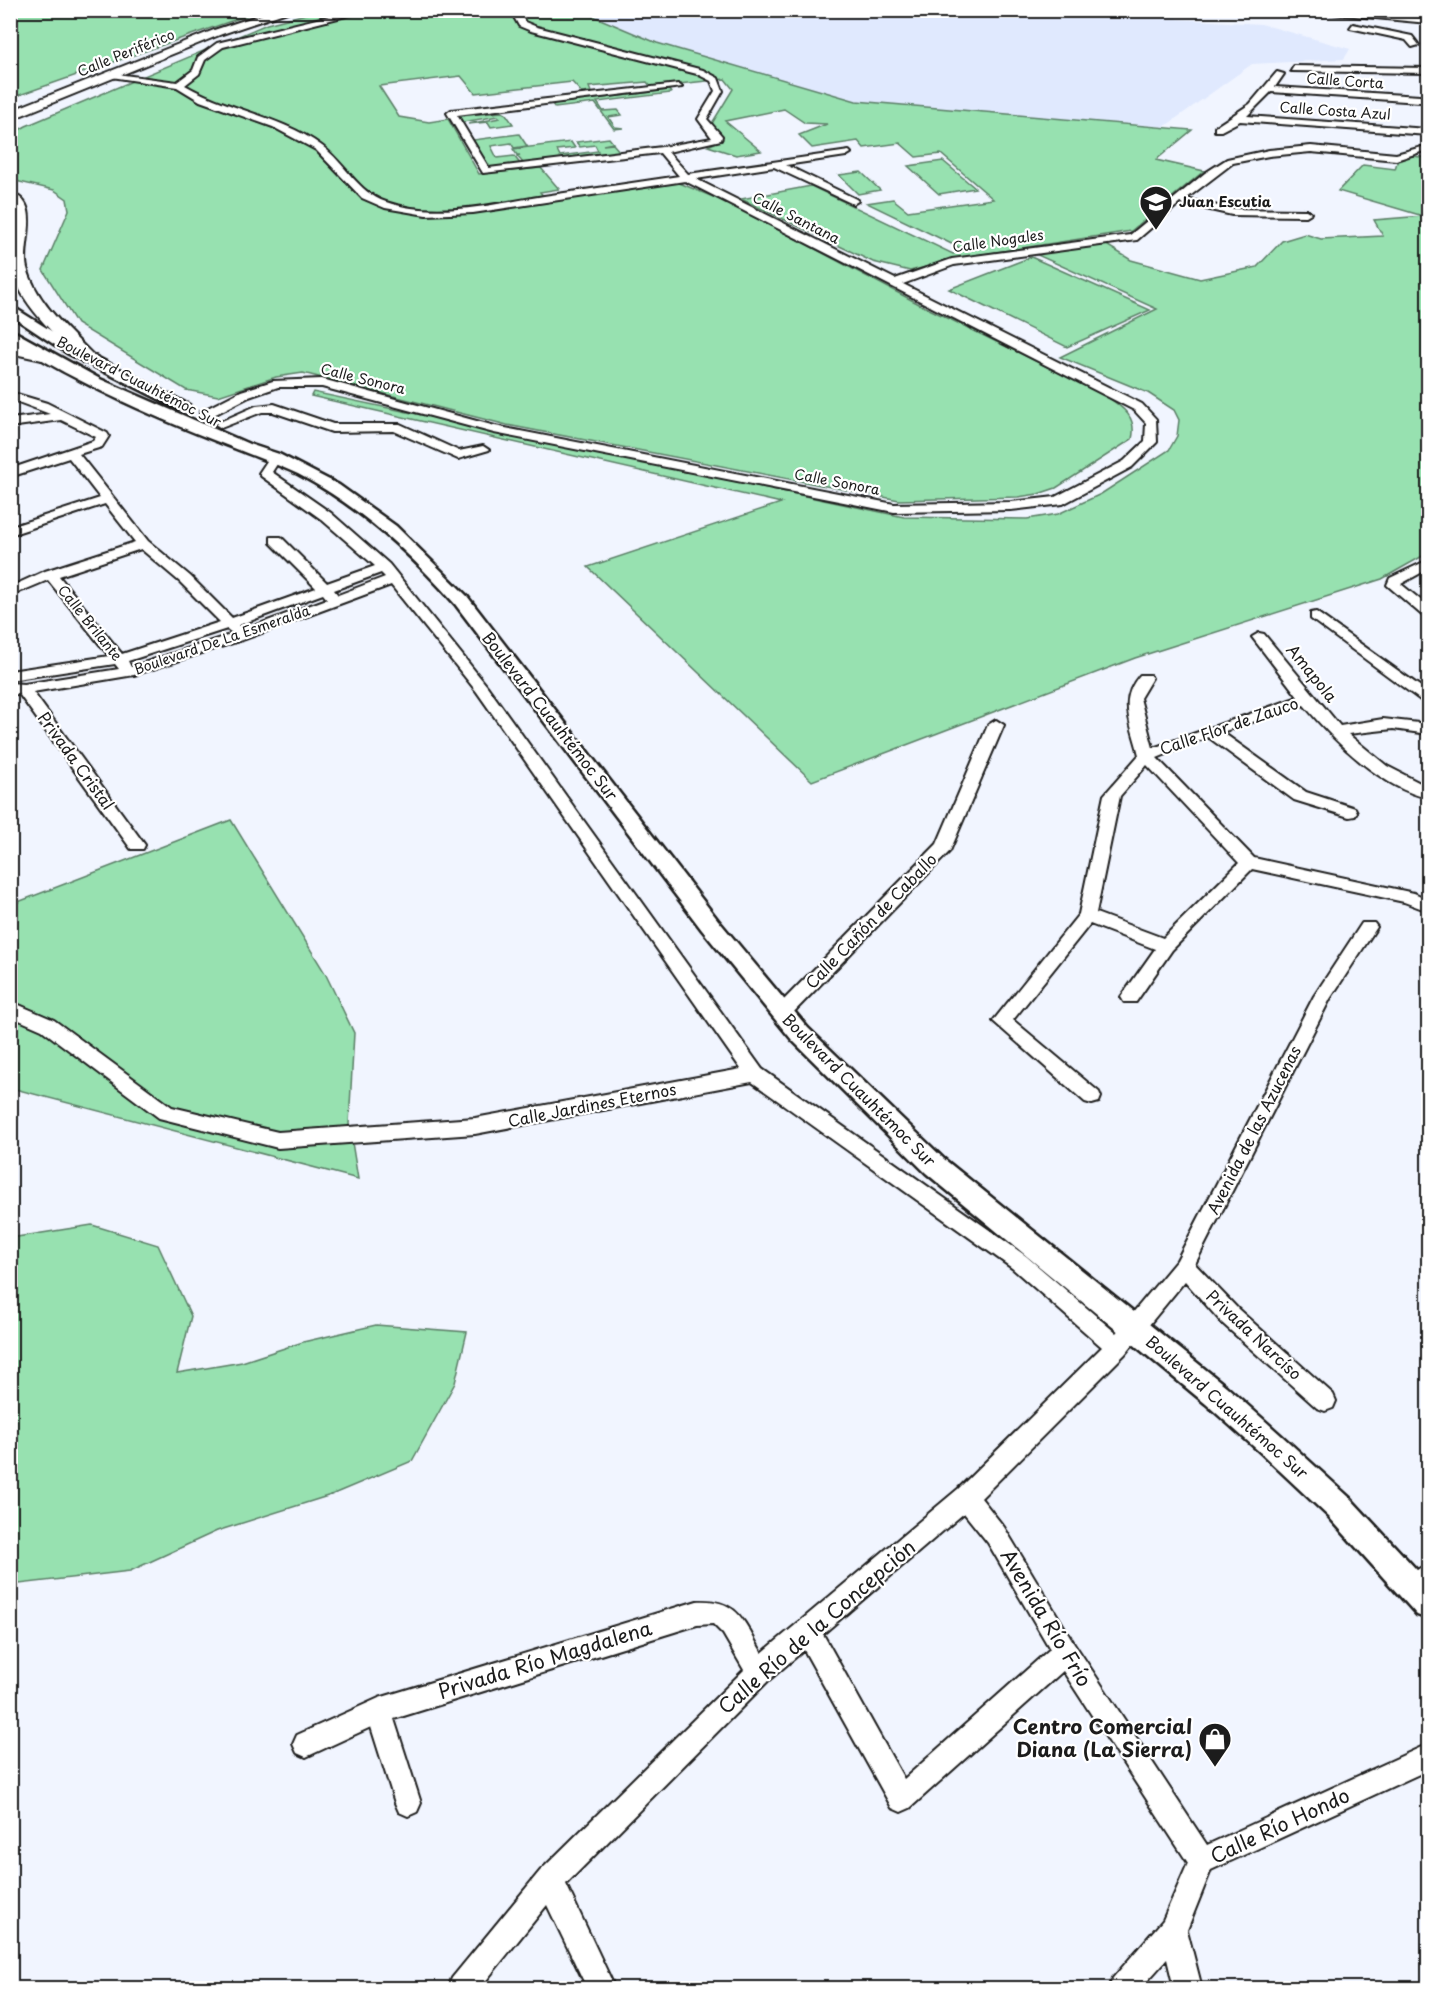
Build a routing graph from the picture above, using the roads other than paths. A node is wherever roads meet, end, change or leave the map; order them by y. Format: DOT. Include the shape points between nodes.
graph roads {
  1 [pos="271,10"];
  2 [pos="288,10"];
  3 [pos="366,10"];
  4 [pos="514,10"];
  5 [pos="1290,10"];
  6 [pos="1295,10"];
  7 [pos="1428,21"];
  8 [pos="1338,23"];
  9 [pos="1348,25"];
  10 [pos="1406,55"];
  11 [pos="1397,58"];
  12 [pos="1294,69"];
  13 [pos="1369,69"];
  14 [pos="1428,71"];
  15 [pos="109,72"];
  16 [pos="1280,74"];
  17 [pos="179,85"];
  18 [pos="678,87"];
  19 [pos="1269,89"];
  20 [pos="1424,98"];
  21 [pos="10,101"];
  22 [pos="10,107"];
  23 [pos="1420,110"];
  24 [pos="10,116"];
  25 [pos="1240,118"];
  26 [pos="1422,128"];
  27 [pos="1218,129"];
  28 [pos="662,150"];
  29 [pos="648,151"];
  30 [pos="1425,152"];
  31 [pos="846,153"];
  32 [pos="776,164"];
  33 [pos="665,172"];
  34 [pos="685,177"];
  35 [pos="10,197"];
  36 [pos="1178,200"];
  37 [pos="853,201"];
  38 [pos="1306,213"];
  39 [pos="895,283"];
  40 [pos="10,309"];
  41 [pos="10,333"];
  42 [pos="10,348"];
  43 [pos="42,355"];
  44 [pos="89,360"];
  45 [pos="10,395"];
  46 [pos="204,415"];
  47 [pos="62,416"];
  48 [pos="10,423"];
  49 [pos="221,424"];
  50 [pos="483,450"];
  51 [pos="72,454"];
  52 [pos="271,456"];
  53 [pos="10,473"];
  54 [pos="108,499"];
  55 [pos="10,531"];
  56 [pos="276,540"];
  57 [pos="143,544"];
  58 [pos="1428,564"];
  59 [pos="388,573"];
  60 [pos="50,574"];
  61 [pos="326,587"];
  62 [pos="10,592"];
  63 [pos="335,600"];
  64 [pos="1428,613"];
  65 [pos="1316,616"];
  66 [pos="230,624"];
  67 [pos="240,636"];
  68 [pos="1259,637"];
  69 [pos="119,659"];
  70 [pos="129,672"];
  71 [pos="10,676"];
  72 [pos="1145,678"];
  73 [pos="15,688"];
  74 [pos="1307,699"];
  75 [pos="1428,699"];
  76 [pos="996,725"];
  77 [pos="1428,729"];
  78 [pos="1210,730"];
  79 [pos="1338,731"];
  80 [pos="1147,756"];
  81 [pos="1428,794"];
  82 [pos="1349,812"];
  83 [pos="137,845"];
  84 [pos="1249,863"];
  85 [pos="1428,905"];
  86 [pos="1087,916"];
  87 [pos="1368,927"];
  88 [pos="1166,946"];
  89 [pos="1130,997"];
  90 [pos="10,1008"];
  91 [pos="782,1012"];
  92 [pos="755,1074"];
  93 [pos="1092,1097"];
  94 [pos="1184,1266"];
  95 [pos="1126,1338"];
  96 [pos="1326,1401"];
  97 [pos="966,1497"];
  98 [pos="1424,1589"];
  99 [pos="808,1632"];
  100 [pos="1065,1652"];
  101 [pos="759,1672"];
  102 [pos="379,1711"];
  103 [pos="306,1744"];
  104 [pos="1428,1757"];
  105 [pos="408,1803"];
  106 [pos="1202,1861"];
  107 [pos="550,1881"];
  108 [pos="1173,1930"];
  109 [pos="462,1989"];
  110 [pos="601,1989"];
  111 [pos="1123,1989"];
  112 [pos="1188,1989"];
  1 -- 15 [label="highway, Calle Periférico"];
  2 -- 15 [label="highway, Calle Periférico"];
  3 -- 17 [label="street" via="220,45 201,59 200,69 193,77"];
  4 -- 28 [label="street" via="522,24 534,29 700,72 715,81 719,91 702,119 717,136 716,140"];
  5 -- 8 [label="street"];
  6 -- 7 [label="street"];
  9 -- 10 [label="street" via="1409,38 1419,45 1416,52"];
  11 -- 13 [label="street"];
  12 -- 13 [label="street"];
  13 -- 14 [label="street"];
  15 -- 17 [label="street"];
  15 -- 21 [label="highway"];
  15 -- 22 [label="highway, Calle Periférico"];
  15 -- 24 [label="highway, Calle Periférico"];
  16 -- 19 [label="street"];
  17 -- 33 [label="street" via="203,99 276,125 319,148 365,196 385,205 426,212 473,210"];
  18 -- 29 [label="street" via="451,113 486,171"];
  19 -- 20 [label="street, Calle Corta"];
  19 -- 25 [label="street"];
  20 -- 23 [label="street"];
  25 -- 26 [label="street, Calle Costa Azul"];
  25 -- 27 [label="street"];
  26 -- 30 [label="street"];
  28 -- 29 [label="street"];
  28 -- 34 [label="street"];
  29 -- 33 [label="street"];
  30 -- 36 [label="street, Calle Nogales" via="1396,157 1311,148 1269,153 1230,161"];
  31 -- 32 [label="street"];
  32 -- 34 [label="street"];
  32 -- 37 [label="street"];
  33 -- 34 [label="street"];
  34 -- 39 [label="street, Calle Santana"];
  35 -- 44 [label="highway" via="23,210 18,264 25,282 57,326"];
  36 -- 38 [label="street" via="1232,212"];
  36 -- 39 [label="street, Calle Nogales" via="1133,238 952,262"];
  39 -- 46 [label="street, Calle Sonora" via="1138,407 1152,422 1151,442 1128,464 1058,501 894,508 494,429 322,383 277,383 244,394"];
  40 -- 44 [label="main road, Boulevard Cuauhtémoc Sur"];
  41 -- 43 [label="main road, Boulevard Cuauhtémoc Sur"];
  42 -- 43 [label="highway"];
  43 -- 52 [label="main road, Boulevard Cuauhtémoc Sur" via="133,400"];
  44 -- 46 [label="main road, Boulevard Cuauhtémoc Sur"];
  45 -- 47 [label="street"];
  46 -- 49 [label="main road, Boulevard Cuauhtémoc Sur"];
  47 -- 48 [label="street"];
  47 -- 51 [label="street" via="103,436 98,444"];
  49 -- 50 [label="street" via="260,409 274,408 332,428 396,427 448,453"];
  49 -- 52 [label="main road, Boulevard Cuauhtémoc Sur" via="255,441"];
  51 -- 53 [label="street"];
  51 -- 54 [label="street"];
  52 -- 59 [label="street" via="265,473 326,516"];
  52 -- 91 [label="main road, Boulevard Cuauhtémoc Sur" via="332,489 371,516 444,580 710,925"];
  54 -- 55 [label="street"];
  54 -- 57 [label="street"];
  56 -- 61 [label="street"];
  57 -- 60 [label="street, Calle Brilante"];
  57 -- 66 [label="street"];
  58 -- 64 [label="street" via="1394,585"];
  59 -- 61 [label="street, Boulevard De La Esmeralda"];
  59 -- 63 [label="street, Boulevard De La Esmeralda"];
  59 -- 92 [label="street" via="482,689"];
  60 -- 62 [label="street, Calle Brilante"];
  60 -- 69 [label="street, Calle Brilante"];
  61 -- 63 [label="street"];
  61 -- 66 [label="street, Boulevard De La Esmeralda"];
  63 -- 67 [label="street, Boulevard De La Esmeralda"];
  65 -- 75 [label="street"];
  66 -- 67 [label="street"];
  66 -- 69 [label="street, Boulevard De La Esmeralda"];
  67 -- 70 [label="street, Boulevard De La Esmeralda"];
  68 -- 74 [label="street, Amapola"];
  69 -- 70 [label="street, Calle Brilante"];
  69 -- 71 [label="street, Boulevard De La Esmeralda"];
  70 -- 73 [label="street, Boulevard De La Esmeralda"];
  72 -- 80 [label="street" via="1132,698"];
  73 -- 83 [label="street, Privada Cristal"];
  74 -- 78 [label="street, Calle Flor de Zauco"];
  74 -- 79 [label="street, Amapola"];
  76 -- 91 [label="street, Calle Cañón de Caballo" via="944,847"];
  77 -- 79 [label="street" via="1374,722"];
  78 -- 80 [label="street, Calle Flor de Zauco"];
  78 -- 82 [label="street" via="1300,796"];
  79 -- 81 [label="street, Amapola" via="1375,766"];
  80 -- 84 [label="street"];
  80 -- 86 [label="street, Calle Flor de Zauco" via="1112,795"];
  84 -- 85 [label="street" via="1408,897"];
  84 -- 88 [label="street"];
  86 -- 88 [label="street"];
  86 -- 93 [label="street" via="1002,1021"];
  87 -- 94 [label="street, Avenida de las Azucenas" via="1323,996"];
  88 -- 89 [label="street"];
  90 -- 92 [label="street, Calle Jardines Eternos" via="48,1025 166,1113 278,1140 475,1126"];
  91 -- 95 [label="main road, Boulevard Cuauhtémoc Sur" via="851,1086 935,1166"];
  92 -- 95 [label="street"];
  94 -- 95 [label="street, Avenida de las Azucenas"];
  94 -- 96 [label="street, Privada Narcíso" via="1230,1316"];
  95 -- 97 [label="street, Calle Río de la Concepción"];
  95 -- 98 [label="main road, Boulevard Cuauhtémoc Sur" via="1216,1395"];
  97 -- 99 [label="street, Calle Río de la Concepción"];
  97 -- 100 [label="street, Avenida Río Frío" via="996,1535"];
  99 -- 100 [label="street" via="901,1799"];
  99 -- 101 [label="street, Calle Río de la Concepción"];
  100 -- 106 [label="street, Avenida Río Frío"];
  101 -- 102 [label="street, Privada Río Magdalena" via="732,1625 717,1612 697,1613"];
  101 -- 107 [label="street, Calle Río de la Concepción"];
  102 -- 103 [label="street, Privada Río Magdalena"];
  102 -- 105 [label="street"];
  104 -- 106 [label="street, Calle Río Hondo"];
  106 -- 108 [label="street, Calle Río Hondo"];
  107 -- 109 [label="street, Calle Río de la Concepción"];
  107 -- 110 [label="street"];
  108 -- 111 [label="street, Calle Río Hondo"];
  108 -- 112 [label="street"];
}
